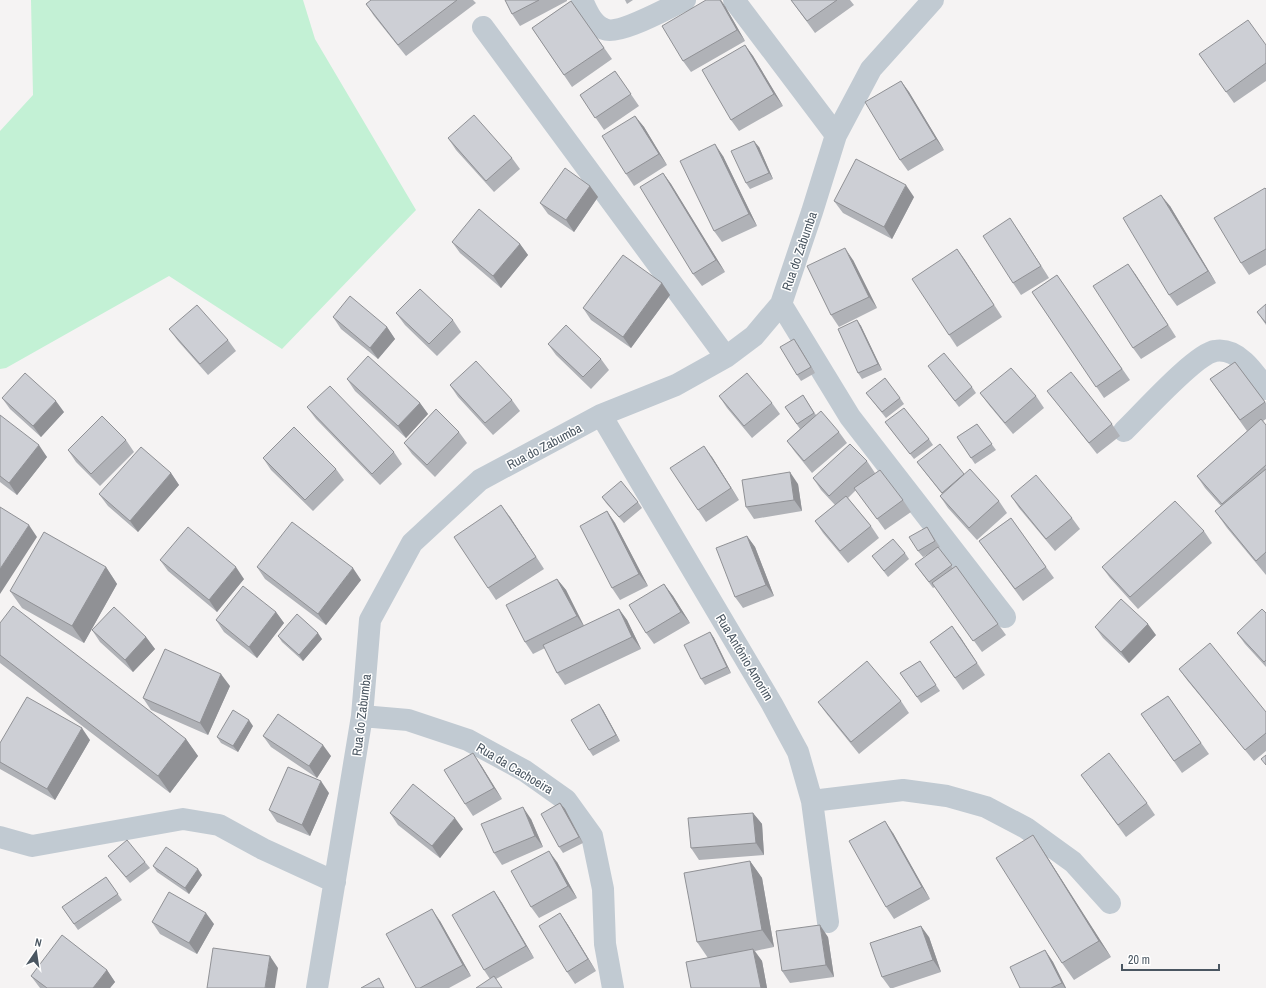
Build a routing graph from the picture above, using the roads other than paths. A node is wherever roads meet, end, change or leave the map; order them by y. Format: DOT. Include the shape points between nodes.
graph roads {
  1 [pos="582,0"];
  2 [pos="685,0"];
  3 [pos="734,0"];
  4 [pos="933,0"];
  5 [pos="483,27"];
  6 [pos="836,135"];
  7 [pos="781,304"];
  8 [pos="726,357"];
  9 [pos="1266,389"];
  10 [pos="601,415"];
  11 [pos="1124,432"];
  12 [pos="1005,617"];
  13 [pos="362,716"];
  14 [pos="812,801"];
  15 [pos="0,837"];
  16 [pos="335,882"];
  17 [pos="1110,903"];
  18 [pos="828,922"];
  19 [pos="318,988"];
  20 [pos="613,988"];
  1 -- 2 [label="street" via="592,20 605,30 620,29"];
  3 -- 6 [label="street"];
  4 -- 6 [label="street, Rua do Zabumba" via="871,69"];
  5 -- 8 [label="street"];
  6 -- 7 [label="street, Rua do Zabumba"];
  7 -- 8 [label="street, Rua do Zabumba" via="754,336"];
  7 -- 12 [label="street" via="850,417"];
  8 -- 10 [label="street, Rua do Zabumba" via="676,385"];
  9 -- 11 [label="street" via="1249,365 1232,353 1215,351 1192,364"];
  10 -- 13 [label="street, Rua do Zabumba" via="480,480 412,543 370,620"];
  10 -- 14 [label="street, Rua Antônio Amorim" via="772,704 798,752"];
  13 -- 16 [label="street, Rua do Zabumba"];
  13 -- 20 [label="street, Rua da Cachoeira" via="408,720 468,740 525,771 566,800 592,836 603,888 605,944"];
  14 -- 17 [label="street" via="903,790 946,796 986,807 1026,828 1073,862"];
  14 -- 18 [label="street, Rua Antônio Amorim"];
  15 -- 16 [label="street" via="32,846 182,820 219,825 263,849"];
  16 -- 19 [label="street, Rua do Zabumba"];
}
